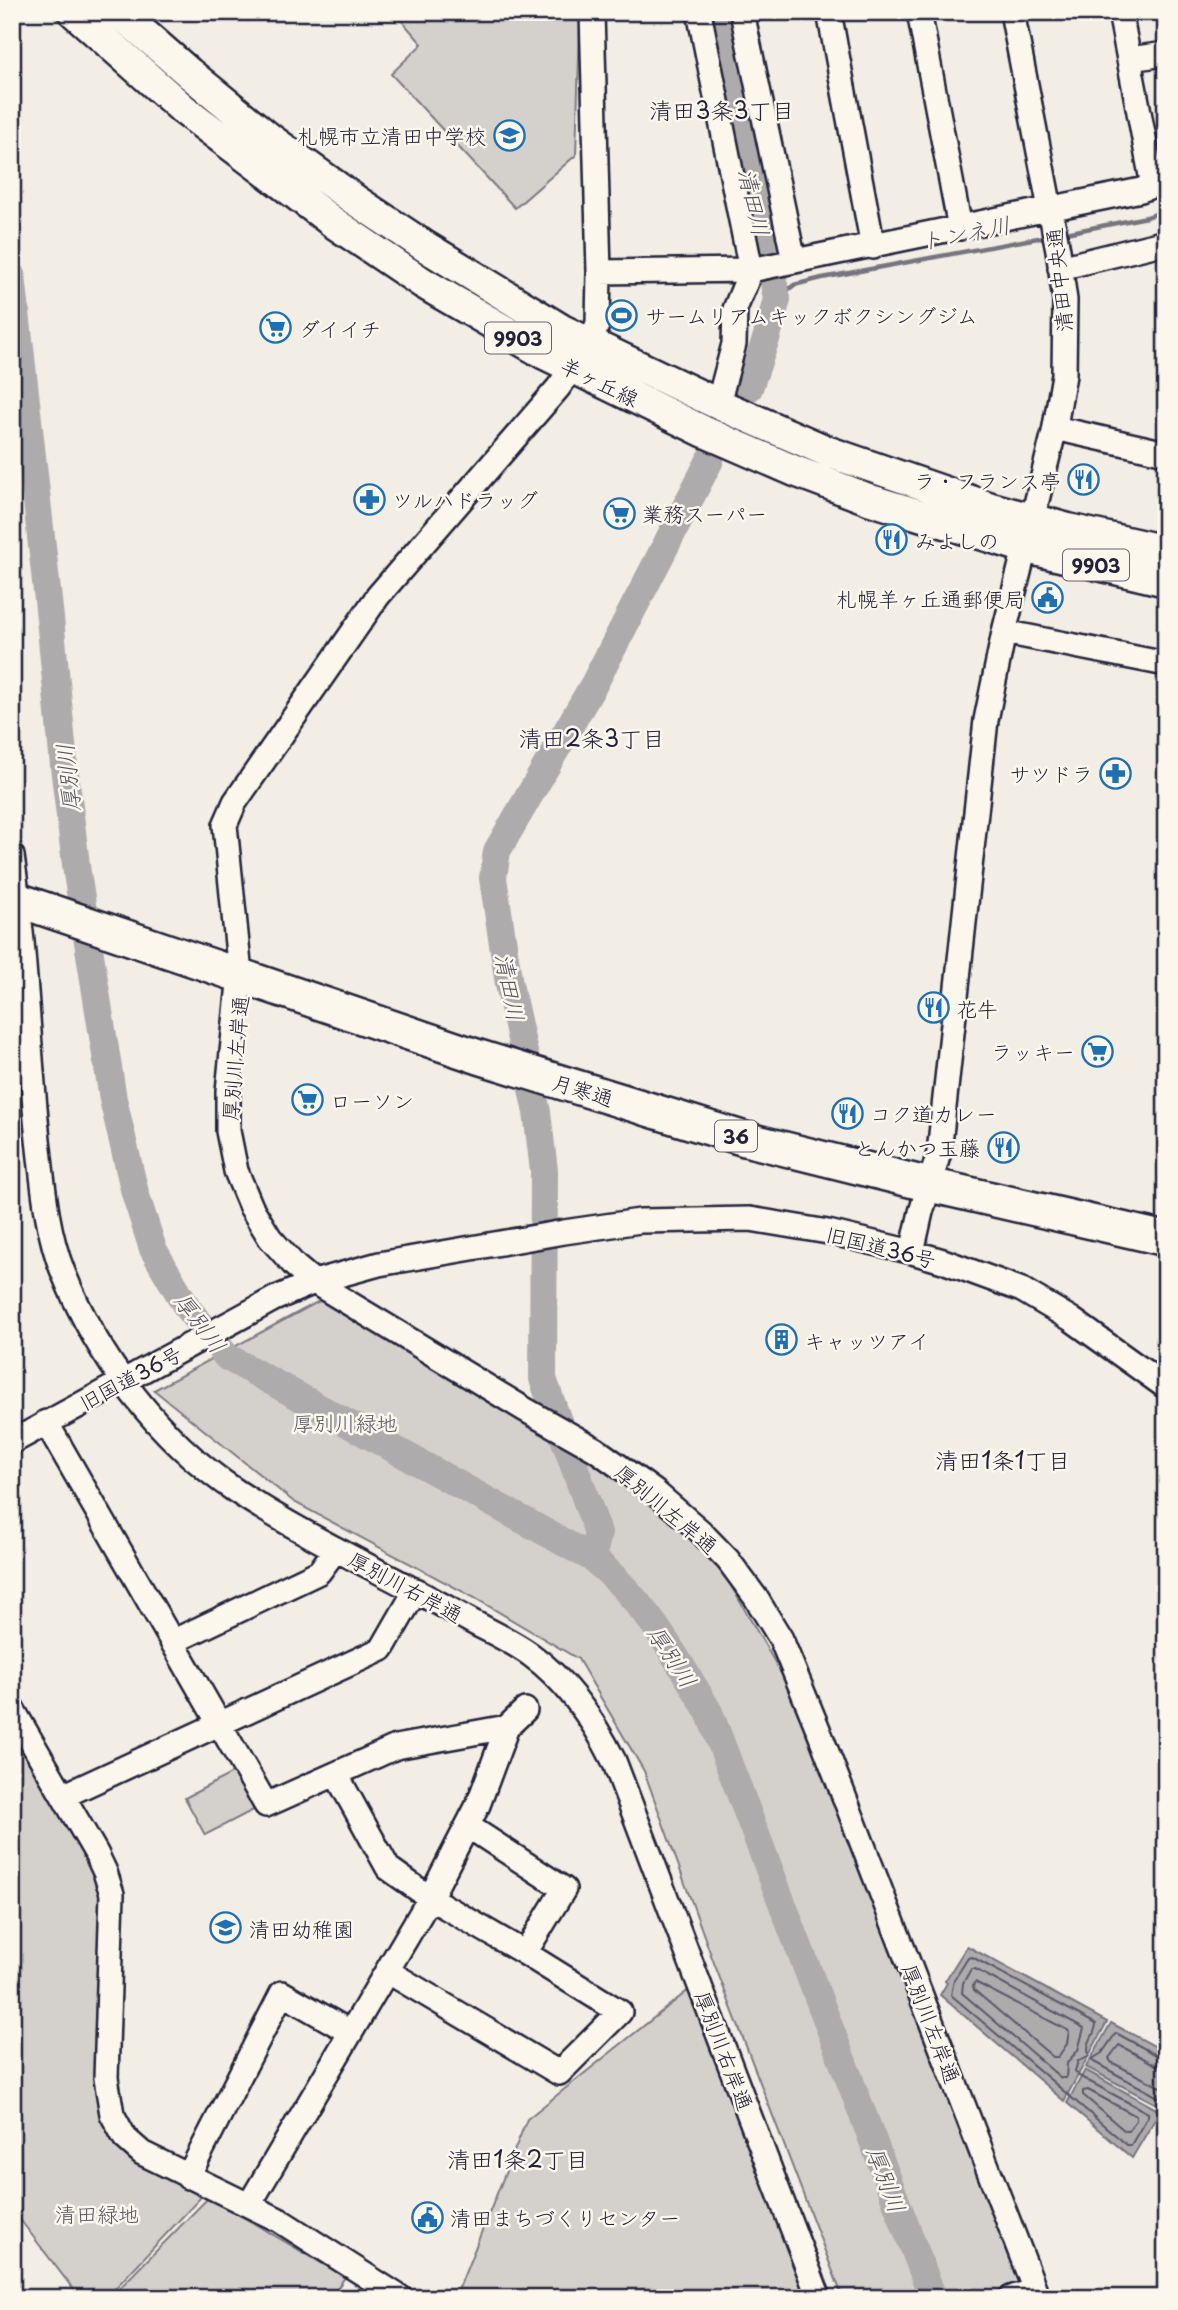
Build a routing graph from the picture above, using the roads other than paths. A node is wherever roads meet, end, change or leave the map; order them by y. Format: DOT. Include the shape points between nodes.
graph roads {
  1 [pos="74,12"];
  2 [pos="120,12"];
  3 [pos="592,12"];
  4 [pos="699,12"];
  5 [pos="742,12"];
  6 [pos="829,12"];
  7 [pos="919,12"];
  8 [pos="1012,12"];
  9 [pos="1120,12"];
  10 [pos="1166,54"];
  11 [pos="1129,59"];
  12 [pos="1159,183"];
  13 [pos="1051,215"];
  14 [pos="960,228"];
  15 [pos="1166,242"];
  16 [pos="873,247"];
  17 [pos="1059,259"];
  18 [pos="772,265"];
  19 [pos="599,272"];
  20 [pos="590,344"];
  21 [pos="573,368"];
  22 [pos="718,404"];
  23 [pos="1055,428"];
  24 [pos="1166,453"];
  25 [pos="1033,518"];
  26 [pos="1026,548"];
  27 [pos="1166,551"];
  28 [pos="1166,581"];
  29 [pos="1004,632"];
  30 [pos="1166,664"];
  31 [pos="12,856"];
  32 [pos="24,902"];
  33 [pos="240,974"];
  34 [pos="930,1185"];
  35 [pos="1166,1239"];
  36 [pos="912,1252"];
  37 [pos="314,1282"];
  38 [pos="123,1381"];
  39 [pos="1166,1387"];
  40 [pos="46,1422"];
  41 [pos="12,1442"];
  42 [pos="336,1549"];
  43 [pos="416,1590"];
  44 [pos="172,1642"];
  45 [pos="12,1708"];
  46 [pos="525,1710"];
  47 [pos="219,1723"];
  48 [pos="506,1727"];
  49 [pos="336,1774"];
  50 [pos="63,1796"];
  51 [pos="468,1826"];
  52 [pos="430,1898"];
  53 [pos="525,1953"];
  54 [pos="387,1970"];
  55 [pos="350,2032"];
  56 [pos="188,2177"];
  57 [pos="250,2205"];
  58 [pos="1036,2294"];
  59 [pos="401,2298"];
  60 [pos="819,2298"];
  61 [pos="1011,2298"];
  1 -- 21 [label="main road, 羊ヶ丘線 / 9903" via="183,109 334,223 423,283"];
  2 -- 20 [label="main road, 羊ヶ丘線 / 9903" via="270,139 355,200"];
  3 -- 19 [label="street"];
  4 -- 18 [label="street"];
  5 -- 18 [label="street"];
  6 -- 16 [label="street"];
  7 -- 14 [label="street"];
  8 -- 13 [label="street, 清田中央通"];
  9 -- 11 [label="street"];
  10 -- 11 [label="street"];
  11 -- 12 [label="street"];
  12 -- 13 [label="street"];
  13 -- 14 [label="street"];
  13 -- 17 [label="street, 清田中央通"];
  14 -- 16 [label="street"];
  15 -- 17 [label="street"];
  16 -- 18 [label="street"];
  17 -- 23 [label="street, 清田中央通" via="1065,300 1064,375"];
  18 -- 19 [label="street"];
  18 -- 22 [label="street" via="735,309 734,344"];
  19 -- 20 [label="street" via="598,323"];
  20 -- 21 [label="street, 厚別川左岸通"];
  20 -- 22 [label="main road, 羊ヶ丘線 / 9903"];
  21 -- 26 [label="main road, 羊ヶ丘線 / 9903" via="795,471"];
  21 -- 33 [label="street, 厚別川左岸通" via="378,596 235,802 225,825"];
  22 -- 25 [label="main road, 羊ヶ丘線 / 9903" via="829,452"];
  23 -- 24 [label="street"];
  23 -- 25 [label="street, 清田中央通"];
  25 -- 26 [label="street, 清田中央通"];
  25 -- 27 [label="main road, 羊ヶ丘線 / 9903"];
  26 -- 28 [label="main road, 羊ヶ丘線 / 9903"];
  26 -- 29 [label="street, 清田中央通"];
  29 -- 30 [label="street"];
  29 -- 34 [label="street, 清田中央通" via="986,720 948,1080"];
  31 -- 32 [label="street, 厚別川右岸通"];
  32 -- 33 [label="highway, 月寒通 / 36"];
  32 -- 38 [label="street, 厚別川右岸通" via="34,1097 50,1230 72,1291"];
  33 -- 34 [label="highway, 月寒通 / 36" via="479,1058 745,1139"];
  33 -- 37 [label="street, 厚別川左岸通" via="228,1091 228,1130 236,1171 270,1238"];
  34 -- 35 [label="highway, 月寒通 / 36"];
  34 -- 36 [label="street, 清田中央通"];
  36 -- 37 [label="street, 旧国道36号" via="750,1219 640,1221 379,1264"];
  36 -- 39 [label="street, 旧国道36号" via="1022,1290"];
  37 -- 38 [label="street, 旧国道36号"];
  37 -- 58 [label="street, 厚別川左岸通" via="595,1449 655,1492 728,1560 781,1639"];
  38 -- 40 [label="street, 旧国道36号"];
  38 -- 42 [label="street, 厚別川右岸通" via="154,1420 207,1469 253,1502"];
  40 -- 41 [label="street, 旧国道36号"];
  40 -- 44 [label="street"];
  42 -- 43 [label="street, 厚別川右岸通"];
  42 -- 44 [label="street" via="319,1572"];
  43 -- 47 [label="street" via="382,1649"];
  43 -- 60 [label="street, 厚別川右岸通" via="531,1655 574,1697 597,1728 646,1842"];
  44 -- 47 [label="street"];
  45 -- 50 [label="street"];
  46 -- 48 [label="street"];
  47 -- 49 [label="street" via="266,1805"];
  47 -- 50 [label="street"];
  48 -- 49 [label="street" via="396,1747"];
  48 -- 51 [label="street"];
  49 -- 52 [label="street" via="388,1868"];
  50 -- 56 [label="street" via="101,1862 112,1894 106,2077 112,2114 125,2138 142,2153"];
  51 -- 52 [label="street"];
  51 -- 53 [label="street" via="564,1889"];
  52 -- 53 [label="street"];
  52 -- 54 [label="street"];
  53 -- 54 [label="street" via="620,2012 559,2073"];
  54 -- 55 [label="street"];
  55 -- 56 [label="street" via="282,1993"];
  55 -- 57 [label="street"];
  56 -- 57 [label="street"];
  57 -- 59 [label="street"];
  58 -- 61 [label="street"];
}
